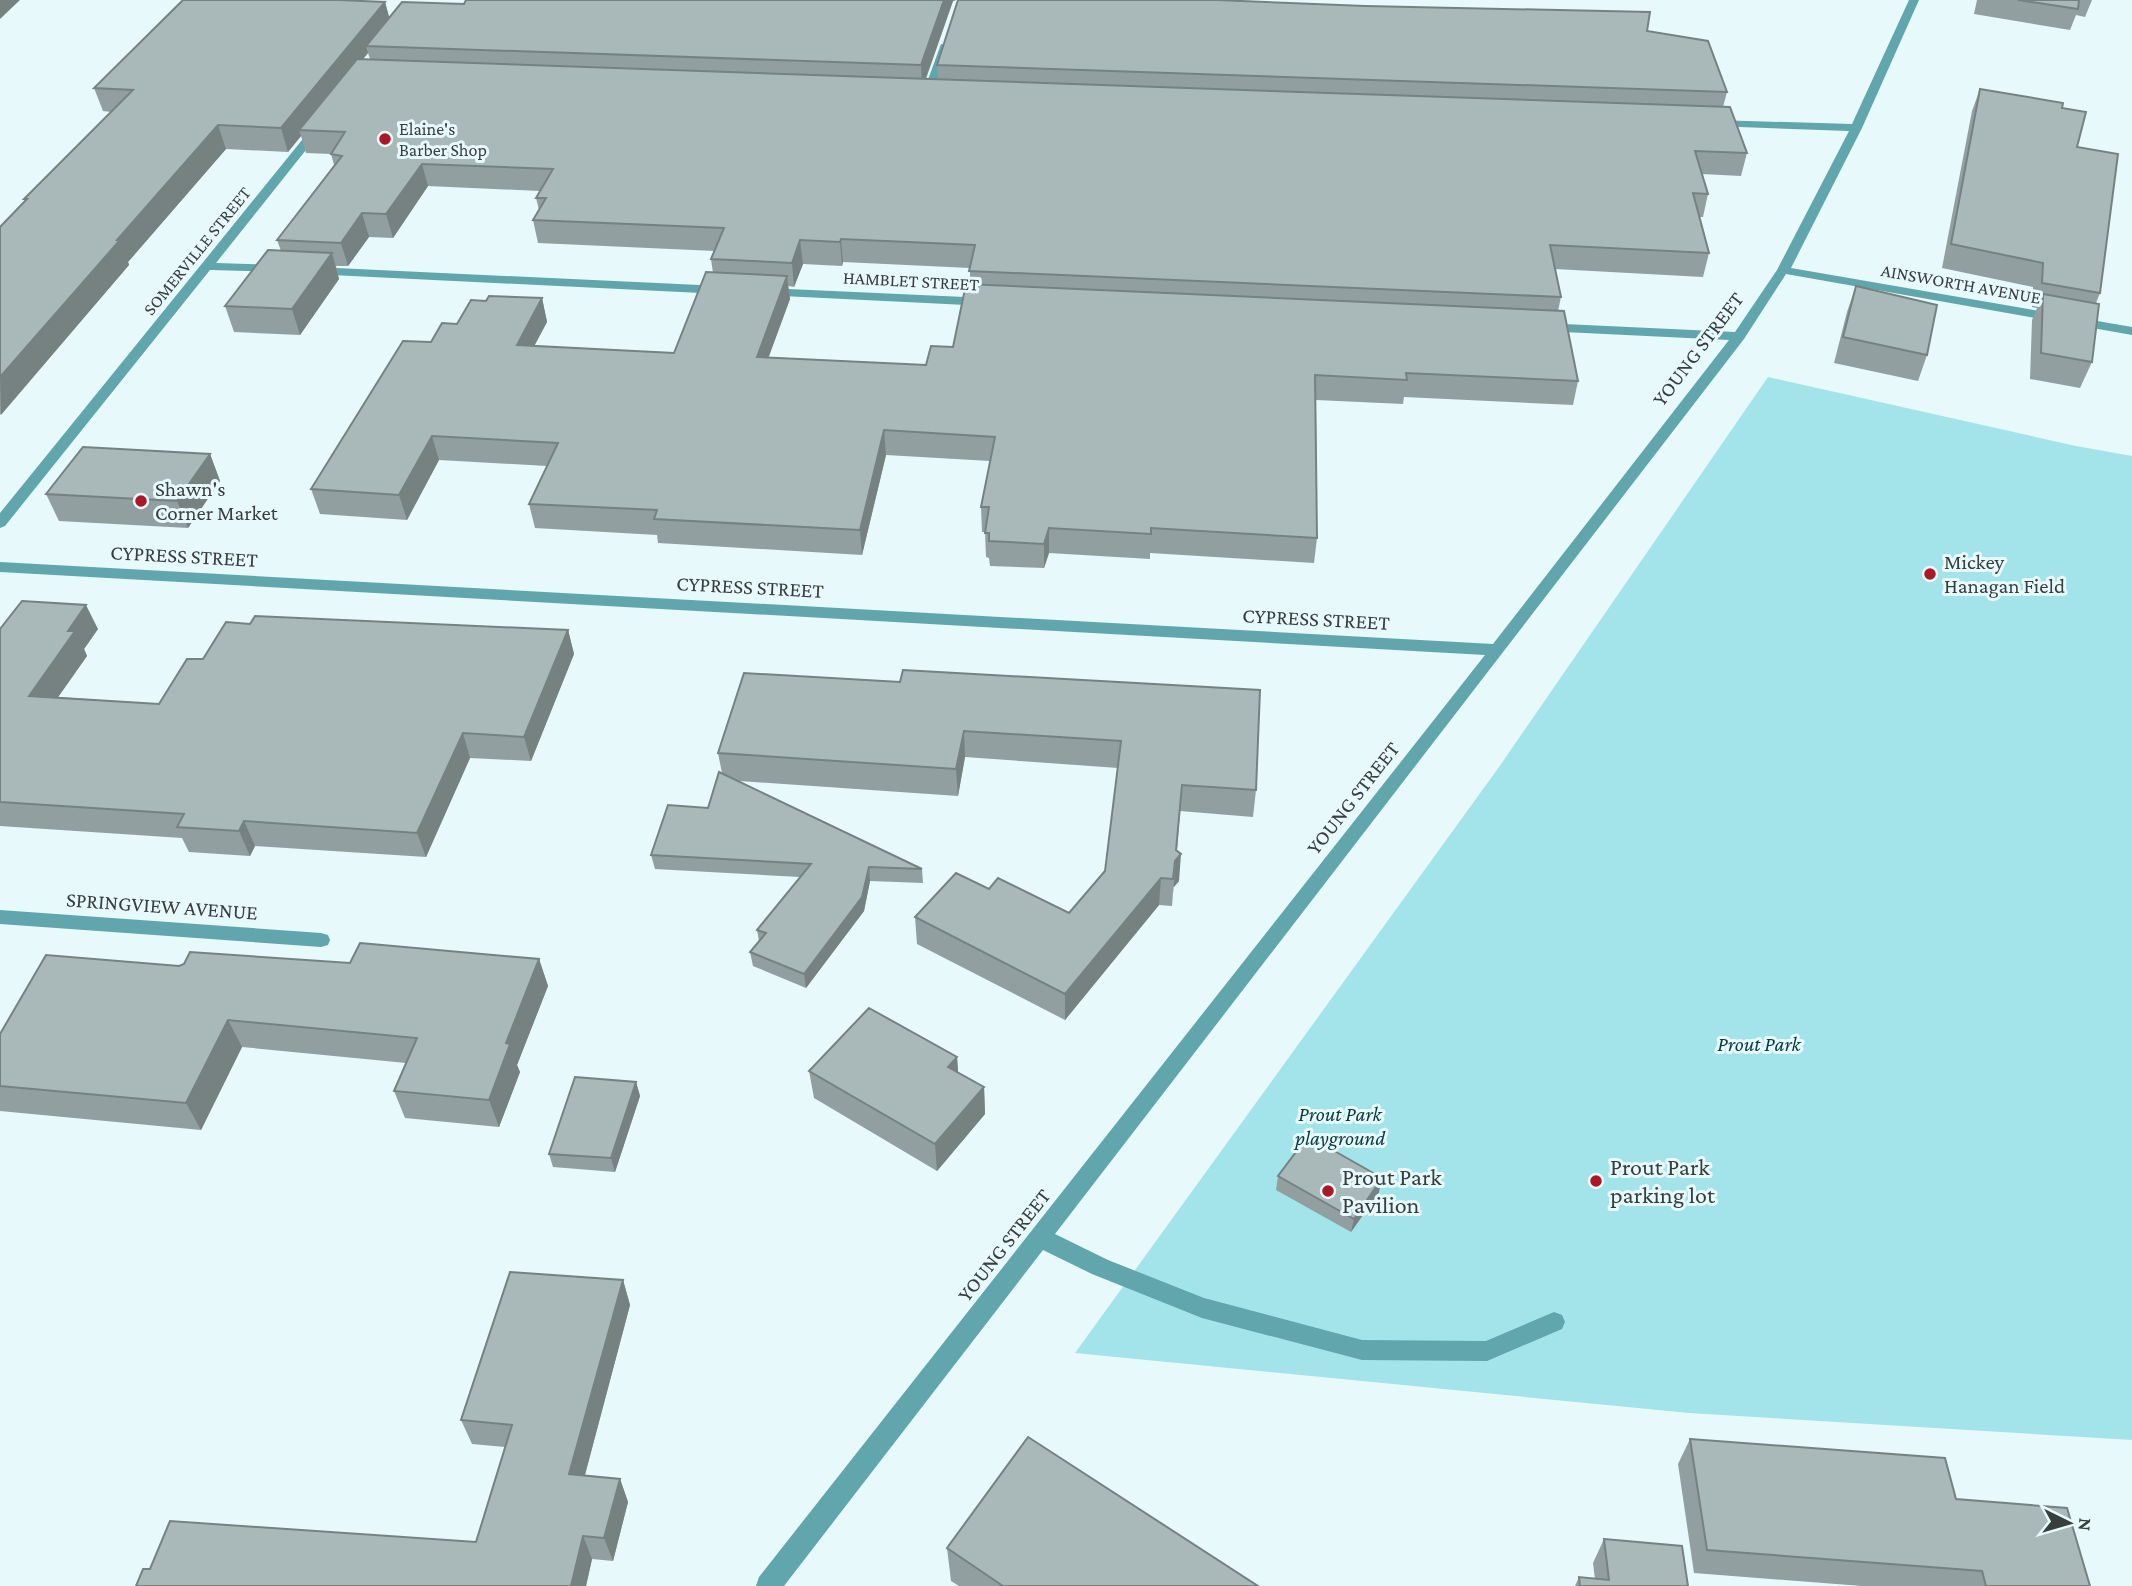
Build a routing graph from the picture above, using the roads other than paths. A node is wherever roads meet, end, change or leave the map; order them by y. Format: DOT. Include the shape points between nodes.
graph roads {
  1 [pos="1914,0"];
  2 [pos="948,37"];
  3 [pos="942,97"];
  4 [pos="326,117"];
  5 [pos="1696,123"];
  6 [pos="1856,128"];
  7 [pos="207,266"];
  8 [pos="1783,270"];
  9 [pos="1000,302"];
  10 [pos="1528,326"];
  11 [pos="2132,331"];
  12 [pos="1739,336"];
  13 [pos="0,523"];
  14 [pos="0,567"];
  15 [pos="1497,650"];
  16 [pos="0,917"];
  17 [pos="321,940"];
  18 [pos="1039,1237"];
  19 [pos="1555,1322"];
  20 [pos="768,1586"];
  1 -- 6 [label="street, YOUNG STREET"];
  2 -- 3 [label="street" via="923,96"];
  4 -- 7 [label="street, SOMERVILLE STREET"];
  5 -- 6 [label="street"];
  6 -- 8 [label="street, YOUNG STREET"];
  7 -- 9 [label="street, HAMBLET STREET"];
  7 -- 13 [label="street, SOMERVILLE STREET"];
  8 -- 11 [label="street, AINSWORTH AVENUE"];
  8 -- 12 [label="street, YOUNG STREET"];
  10 -- 12 [label="street"];
  12 -- 15 [label="street, YOUNG STREET"];
  14 -- 15 [label="street, CYPRESS STREET"];
  15 -- 18 [label="street, YOUNG STREET"];
  16 -- 17 [label="street, SPRINGVIEW AVENUE"];
  18 -- 19 [label="street" via="1202,1308 1362,1350 1487,1351"];
  18 -- 20 [label="street, YOUNG STREET"];
}
